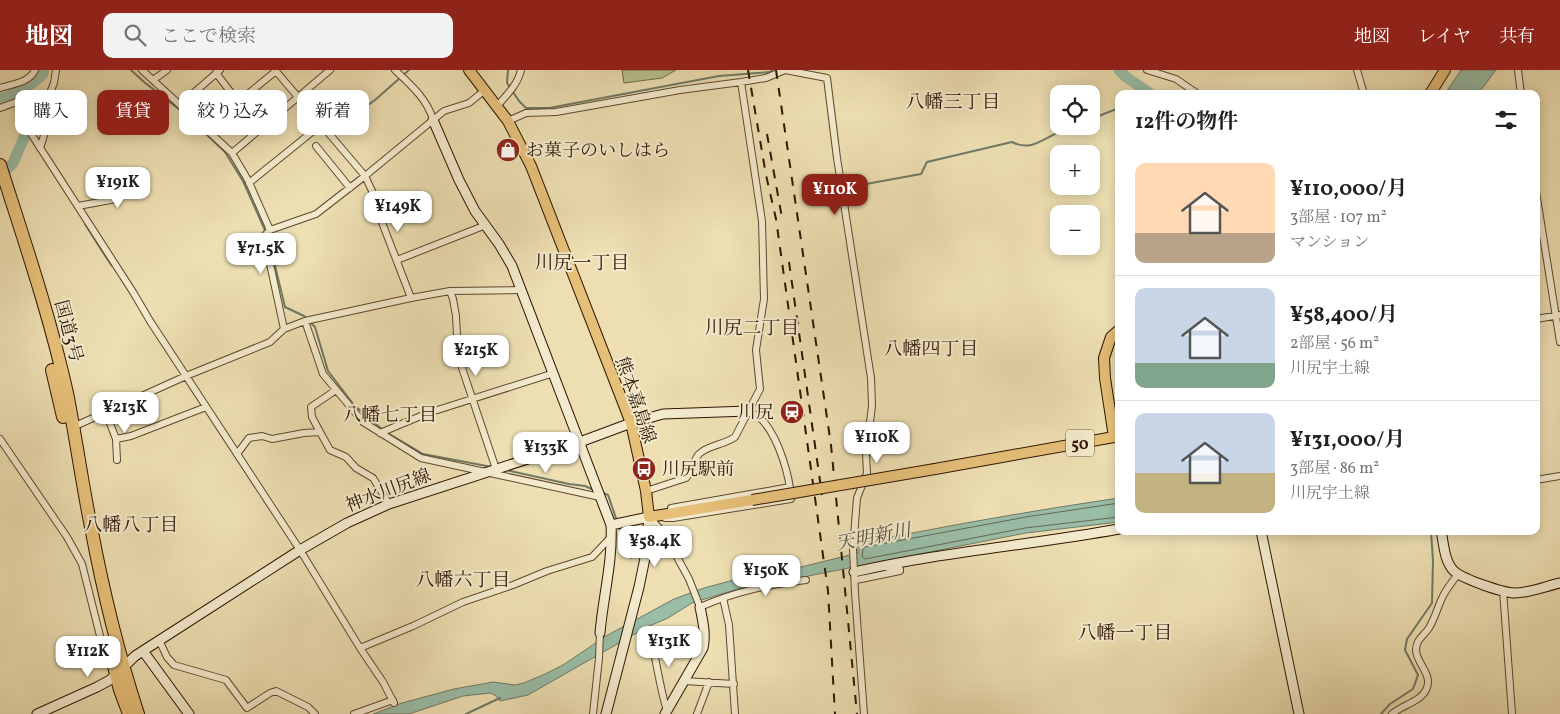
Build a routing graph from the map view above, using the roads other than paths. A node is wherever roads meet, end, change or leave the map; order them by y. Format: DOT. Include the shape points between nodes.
graph roads {
  1 [pos="35,70"];
  2 [pos="56,70"];
  3 [pos="142,70"];
  4 [pos="167,70"];
  5 [pos="330,70"];
  6 [pos="395,70"];
  7 [pos="469,70"];
  8 [pos="521,70"];
  9 [pos="785,70"];
  10 [pos="1147,70"];
  11 [pos="1357,70"];
  12 [pos="1446,70"];
  13 [pos="1518,70"];
  14 [pos="276,71"];
  15 [pos="218,72"];
  16 [pos="153,80"];
  17 [pos="741,82"];
  18 [pos="0,88"];
  19 [pos="51,90"];
  20 [pos="197,90"];
  21 [pos="230,90"];
  22 [pos="253,90"];
  23 [pos="306,90"];
  24 [pos="485,90"];
  25 [pos="1192,90"];
  26 [pos="1363,90"];
  27 [pos="1433,90"];
  28 [pos="1520,90"];
  29 [pos="297,94"];
  30 [pos="297,98"];
  31 [pos="179,102"];
  32 [pos="15,103"];
  33 [pos="287,106"];
  34 [pos="497,106"];
  35 [pos="0,108"];
  36 [pos="433,120"];
  37 [pos="508,121"];
  38 [pos="32,135"];
  39 [pos="44,135"];
  40 [pos="213,135"];
  41 [pos="252,135"];
  42 [pos="308,135"];
  43 [pos="331,135"];
  44 [pos="316,146"];
  45 [pos="40,148"];
  46 [pos="232,153"];
  47 [pos="0,165"];
  48 [pos="365,176"];
  49 [pos="113,178"];
  50 [pos="249,183"];
  51 [pos="350,188"];
  52 [pos="3,191"];
  53 [pos="78,206"];
  54 [pos="1540,214"];
  55 [pos="486,226"];
  56 [pos="270,230"];
  57 [pos="397,260"];
  58 [pos="522,290"];
  59 [pos="450,291"];
  60 [pos="410,298"];
  61 [pos="1558,315"];
  62 [pos="1540,318"];
  63 [pos="305,322"];
  64 [pos="284,329"];
  65 [pos="1115,334"];
  66 [pos="1560,342"];
  67 [pos="554,373"];
  68 [pos="186,376"];
  69 [pos="336,390"];
  70 [pos="472,399"];
  71 [pos="206,407"];
  72 [pos="748,411"];
  73 [pos="106,413"];
  74 [pos="630,423"];
  75 [pos="73,427"];
  76 [pos="1115,427"];
  77 [pos="320,432"];
  78 [pos="380,433"];
  79 [pos="1115,437"];
  80 [pos="0,439"];
  81 [pos="116,440"];
  82 [pos="580,442"];
  83 [pos="237,454"];
  84 [pos="117,460"];
  85 [pos="496,469"];
  86 [pos="486,472"];
  87 [pos="1560,476"];
  88 [pos="1540,479"];
  89 [pos="790,487"];
  90 [pos="646,491"];
  91 [pos="600,497"];
  92 [pos="388,504"];
  93 [pos="649,517"];
  94 [pos="611,525"];
  95 [pos="1115,530"];
  96 [pos="1263,535"];
  97 [pos="1442,535"];
  98 [pos="611,537"];
  99 [pos="300,550"];
  100 [pos="879,567"];
  101 [pos="855,574"];
  102 [pos="1458,574"];
  103 [pos="806,580"];
  104 [pos="1560,583"];
  105 [pos="1503,590"];
  106 [pos="723,598"];
  107 [pos="700,607"];
  108 [pos="649,631"];
  109 [pos="600,633"];
  110 [pos="159,640"];
  111 [pos="360,648"];
  112 [pos="143,651"];
  113 [pos="120,670"];
  114 [pos="684,681"];
  115 [pos="709,682"];
  116 [pos="734,684"];
  117 [pos="667,713"];
  118 [pos="37,714"];
  119 [pos="129,714"];
  120 [pos="138,714"];
  121 [pos="189,714"];
  122 [pos="315,714"];
  123 [pos="354,714"];
  124 [pos="593,714"];
  125 [pos="606,714"];
  126 [pos="698,714"];
  127 [pos="735,714"];
  128 [pos="864,714"];
  129 [pos="1299,714"];
  130 [pos="1392,714"];
  131 [pos="1512,714"];
  1 -- 18 [label="street" via="27,80"];
  2 -- 19 [label="street"];
  3 -- 16 [label="street"];
  4 -- 16 [label="street"];
  5 -- 23 [label="street"];
  6 -- 36 [label="street" via="423,99"];
  7 -- 24 [label="main road, 熊本嘉島線"];
  8 -- 34 [label="street" via="511,91"];
  9 -- 17 [label="street" via="766,78"];
  9 -- 101 [label="street" via="827,78 871,378 867,473 856,498"];
  10 -- 25 [label="street" via="1176,79"];
  11 -- 26 [label="street"];
  12 -- 27 [label="main road"];
  13 -- 28 [label="street"];
  14 -- 22 [label="street"];
  14 -- 29 [label="street"];
  15 -- 20 [label="street"];
  15 -- 21 [label="street"];
  16 -- 31 [label="street"];
  17 -- 37 [label="street" via="556,112 526,113"];
  17 -- 72 [label="street" via="762,221 764,273 764,299 756,350 760,390"];
  24 -- 34 [label="main road, 熊本嘉島線"];
  24 -- 36 [label="street" via="468,103 444,111"];
  30 -- 33 [label="street"];
  32 -- 35 [label="street"];
  34 -- 37 [label="main road, 熊本嘉島線"];
  36 -- 48 [label="street"];
  36 -- 55 [label="street" via="459,180"];
  37 -- 74 [label="main road, 熊本嘉島線" via="531,166"];
  38 -- 45 [label="street"];
  39 -- 45 [label="street"];
  40 -- 46 [label="street"];
  41 -- 46 [label="street"];
  42 -- 50 [label="street"];
  43 -- 48 [label="street"];
  44 -- 51 [label="street"];
  45 -- 53 [label="street"];
  46 -- 50 [label="street"];
  47 -- 52 [label="highway, 国道3号"];
  48 -- 51 [label="street"];
  48 -- 57 [label="street"];
  49 -- 53 [label="street" via="116,199"];
  50 -- 56 [label="street"];
  51 -- 56 [label="street" via="316,214"];
  52 -- 75 [label="highway, 国道3号" via="44,303"];
  52 -- 113 [label="highway, 国道3号" via="46,344 89,558"];
  53 -- 68 [label="street"];
  54 -- 61 [label="street"];
  55 -- 57 [label="street"];
  55 -- 58 [label="street" via="500,244"];
  56 -- 64 [label="street" via="264,236"];
  57 -- 60 [label="street"];
  58 -- 59 [label="street"];
  58 -- 67 [label="street"];
  59 -- 60 [label="street"];
  59 -- 70 [label="street" via="456,316 458,356"];
  60 -- 63 [label="street"];
  61 -- 62 [label="street"];
  61 -- 66 [label="street"];
  63 -- 64 [label="street"];
  63 -- 69 [label="street" via="323,374"];
  64 -- 68 [label="street" via="270,342"];
  65 -- 76 [label="main road, 50" via="1104,358"];
  67 -- 70 [label="street"];
  67 -- 82 [label="street"];
  68 -- 71 [label="street"];
  68 -- 73 [label="street"];
  69 -- 77 [label="street" via="311,407"];
  69 -- 78 [label="street" via="363,422"];
  70 -- 78 [label="street"];
  70 -- 85 [label="street"];
  71 -- 81 [label="street"];
  71 -- 83 [label="street"];
  72 -- 74 [label="street, 神水川尻線" via="663,414"];
  72 -- 89 [label="street" via="763,421 770,431"];
  72 -- 90 [label="street" via="735,437 700,453 686,478"];
  73 -- 75 [label="street"];
  73 -- 81 [label="street"];
  74 -- 82 [label="street, 神水川尻線"];
  74 -- 90 [label="main road, 熊本嘉島線"];
  75 -- 113 [label="highway, 国道3号"];
  77 -- 83 [label="street" via="272,439 262,436 248,438"];
  77 -- 92 [label="street" via="330,450 346,457 356,468 373,478"];
  78 -- 86 [label="street" via="421,458"];
  79 -- 93 [label="main road, 50, bridge"];
  80 -- 113 [label="street" via="82,564 109,671"];
  81 -- 84 [label="street"];
  82 -- 85 [label="street, 神水川尻線"];
  82 -- 91 [label="street"];
  83 -- 99 [label="street"];
  85 -- 86 [label="street, 神水川尻線"];
  86 -- 91 [label="street"];
  86 -- 92 [label="street, 神水川尻線"];
  87 -- 88 [label="street"];
  89 -- 93 [label="street" via="664,510"];
  89 -- 93 [label="street" via="791,499 673,518"];
  90 -- 93 [label="main road, 熊本嘉島線"];
  91 -- 94 [label="street"];
  92 -- 99 [label="street, 神水川尻線"];
  93 -- 94 [label="street"];
  93 -- 107 [label="street" via="664,533"];
  93 -- 125 [label="street" via="645,558"];
  94 -- 98 [label="street"];
  95 -- 100 [label="street"];
  96 -- 129 [label="street"];
  97 -- 102 [label="street" via="1446,556"];
  98 -- 109 [label="street"];
  98 -- 111 [label="street" via="592,557 463,602"];
  99 -- 110 [label="street, 神水川尻線"];
  99 -- 111 [label="street"];
  100 -- 101 [label="street"];
  100 -- 101 [label="street" via="900,571"];
  101 -- 128 [label="street"];
  102 -- 105 [label="street"];
  102 -- 130 [label="street" via="1444,594 1430,627 1417,642 1416,653 1428,681 1426,689 1419,698"];
  103 -- 106 [label="street" via="766,586"];
  104 -- 105 [label="street" via="1524,592"];
  105 -- 131 [label="street"];
  106 -- 107 [label="street"];
  106 -- 116 [label="street" via="729,625"];
  107 -- 114 [label="street" via="705,629 704,648"];
  108 -- 117 [label="street"];
  109 -- 124 [label="street"];
  110 -- 112 [label="street, 神水川尻線"];
  110 -- 122 [label="street" via="174,665 226,680 247,708 276,691"];
  111 -- 123 [label="street" via="394,702"];
  112 -- 113 [label="street, 神水川尻線"];
  112 -- 121 [label="street"];
  113 -- 118 [label="street, 神水川尻線" via="97,687"];
  113 -- 119 [label="highway, 国道3号"];
  113 -- 120 [label="highway, 国道3号"];
  114 -- 115 [label="street"];
  114 -- 117 [label="street"];
  115 -- 116 [label="street"];
  115 -- 126 [label="street"];
  116 -- 127 [label="street"];
}
